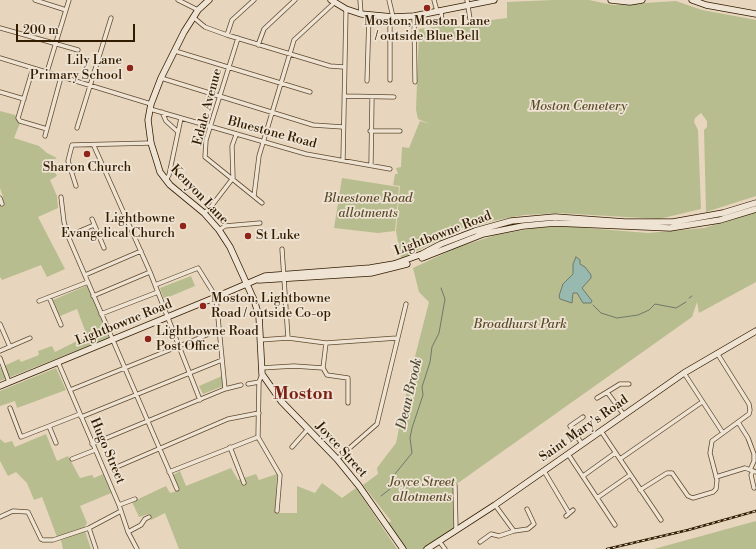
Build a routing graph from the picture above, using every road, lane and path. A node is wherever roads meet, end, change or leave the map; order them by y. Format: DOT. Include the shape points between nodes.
graph roads {
  1 [pos="35,0"];
  2 [pos="69,0"];
  3 [pos="178,0"];
  4 [pos="209,0"];
  5 [pos="254,0"];
  6 [pos="295,0"];
  7 [pos="360,0"];
  8 [pos="389,0"];
  9 [pos="434,0"];
  10 [pos="494,0"];
  11 [pos="611,0"];
  12 [pos="642,0"];
  13 [pos="692,0"];
  14 [pos="332,1"];
  15 [pos="468,2"];
  16 [pos="706,3"];
  17 [pos="346,9"];
  18 [pos="66,10"];
  19 [pos="198,10"];
  20 [pos="439,10"];
  21 [pos="361,14"];
  22 [pos="756,14"];
  23 [pos="369,16"];
  24 [pos="414,16"];
  25 [pos="193,17"];
  26 [pos="392,17"];
  27 [pos="111,18"];
  28 [pos="470,19"];
  29 [pos="442,24"];
  30 [pos="0,28"];
  31 [pos="227,35"];
  32 [pos="238,38"];
  33 [pos="56,44"];
  34 [pos="258,45"];
  35 [pos="78,50"];
  36 [pos="175,51"];
  37 [pos="291,54"];
  38 [pos="0,58"];
  39 [pos="344,67"];
  40 [pos="33,68"];
  41 [pos="228,68"];
  42 [pos="47,72"];
  43 [pos="61,76"];
  44 [pos="161,78"];
  45 [pos="390,80"];
  46 [pos="367,81"];
  47 [pos="415,82"];
  48 [pos="282,84"];
  49 [pos="91,86"];
  50 [pos="0,92"];
  51 [pos="310,92"];
  52 [pos="344,96"];
  53 [pos="220,97"];
  54 [pos="372,97"];
  55 [pos="394,97"];
  56 [pos="24,99"];
  57 [pos="151,107"];
  58 [pos="162,112"];
  59 [pos="274,113"];
  60 [pos="181,118"];
  61 [pos="212,127"];
  62 [pos="343,127"];
  63 [pos="77,128"];
  64 [pos="47,129"];
  65 [pos="177,131"];
  66 [pos="370,131"];
  67 [pos="400,131"];
  68 [pos="236,134"];
  69 [pos="45,136"];
  70 [pos="151,142"];
  71 [pos="263,143"];
  72 [pos="94,146"];
  73 [pos="343,160"];
  74 [pos="371,164"];
  75 [pos="390,168"];
  76 [pos="233,178"];
  77 [pos="166,180"];
  78 [pos="76,186"];
  79 [pos="254,196"];
  80 [pos="61,197"];
  81 [pos="0,198"];
  82 [pos="262,203"];
  83 [pos="756,203"];
  84 [pos="2,204"];
  85 [pos="756,208"];
  86 [pos="204,213"];
  87 [pos="92,219"];
  88 [pos="260,223"];
  89 [pos="94,225"];
  90 [pos="219,230"];
  91 [pos="68,236"];
  92 [pos="104,248"];
  93 [pos="282,249"];
  94 [pos="141,252"];
  95 [pos="150,272"];
  96 [pos="85,275"];
  97 [pos="284,277"];
  98 [pos="88,282"];
  99 [pos="247,282"];
  100 [pos="155,285"];
  101 [pos="158,292"];
  102 [pos="93,296"];
  103 [pos="50,297"];
  104 [pos="216,297"];
  105 [pos="39,301"];
  106 [pos="406,304"];
  107 [pos="101,314"];
  108 [pos="168,317"];
  109 [pos="0,324"];
  110 [pos="61,325"];
  111 [pos="219,330"];
  112 [pos="756,331"];
  113 [pos="30,338"];
  114 [pos="288,338"];
  115 [pos="397,338"];
  116 [pos="260,340"];
  117 [pos="112,341"];
  118 [pos="326,343"];
  119 [pos="178,345"];
  120 [pos="10,347"];
  121 [pos="0,351"];
  122 [pos="717,352"];
  123 [pos="0,358"];
  124 [pos="222,360"];
  125 [pos="58,362"];
  126 [pos="125,367"];
  127 [pos="323,368"];
  128 [pos="261,371"];
  129 [pos="189,372"];
  130 [pos="684,373"];
  131 [pos="10,382"];
  132 [pos="259,382"];
  133 [pos="248,384"];
  134 [pos="629,384"];
  135 [pos="242,385"];
  136 [pos="0,386"];
  137 [pos="70,390"];
  138 [pos="225,390"];
  139 [pos="607,392"];
  140 [pos="136,394"];
  141 [pos="597,398"];
  142 [pos="200,400"];
  143 [pos="702,402"];
  144 [pos="348,403"];
  145 [pos="10,408"];
  146 [pos="259,413"];
  147 [pos="80,415"];
  148 [pos="624,415"];
  149 [pos="582,417"];
  150 [pos="147,421"];
  151 [pos="738,422"];
  152 [pos="50,426"];
  153 [pos="308,430"];
  154 [pos="601,431"];
  155 [pos="723,433"];
  156 [pos="258,437"];
  157 [pos="56,443"];
  158 [pos="92,444"];
  159 [pos="582,444"];
  160 [pos="230,447"];
  161 [pos="292,447"];
  162 [pos="158,448"];
  163 [pos="95,450"];
  164 [pos="615,453"];
  165 [pos="568,454"];
  166 [pos="72,459"];
  167 [pos="337,459"];
  168 [pos="620,459"];
  169 [pos="119,466"];
  170 [pos="544,471"];
  171 [pos="753,471"];
  172 [pos="170,472"];
  173 [pos="630,475"];
  174 [pos="583,476"];
  175 [pos="716,477"];
  176 [pos="244,483"];
  177 [pos="455,485"];
  178 [pos="754,488"];
  179 [pos="177,489"];
  180 [pos="640,490"];
  181 [pos="597,498"];
  182 [pos="135,499"];
  183 [pos="119,505"];
  184 [pos="496,505"];
  185 [pos="527,509"];
  186 [pos="121,511"];
  187 [pos="277,511"];
  188 [pos="566,516"];
  189 [pos="0,517"];
  190 [pos="150,517"];
  191 [pos="661,520"];
  192 [pos="615,525"];
  193 [pos="88,528"];
  194 [pos="456,530"];
  195 [pos="514,531"];
  196 [pos="128,532"];
  197 [pos="439,541"];
  198 [pos="480,542"];
  199 [pos="96,549"];
  200 [pos="137,549"];
  201 [pos="403,549"];
  202 [pos="427,549"];
  203 [pos="445,549"];
  1 -- 18 [label="street"];
  2 -- 18 [label="street"];
  3 -- 19 [label="street"];
  4 -- 19 [label="street, Kenyon Lane"];
  5 -- 31 [label="street" via="232,20"];
  6 -- 34 [label="street" via="264,29"];
  7 -- 21 [label="street"];
  8 -- 26 [label="street"];
  9 -- 20 [label="street"];
  10 -- 15 [label="street"];
  11 -- 12 [label="street"];
  13 -- 16 [label="street"];
  14 -- 17 [label="street"];
  14 -- 37 [label="street" via="294,40"];
  15 -- 20 [label="street"];
  15 -- 28 [label="street"];
  16 -- 22 [label="street"];
  17 -- 21 [label="street"];
  17 -- 39 [label="street"];
  18 -- 33 [label="street"];
  19 -- 25 [label="street, Kenyon Lane"];
  20 -- 24 [label="street"];
  20 -- 29 [label="street"];
  21 -- 23 [label="street"];
  23 -- 26 [label="street"];
  23 -- 46 [label="street"];
  24 -- 26 [label="street"];
  24 -- 47 [label="street"];
  25 -- 31 [label="street" via="205,27"];
  25 -- 36 [label="street, Kenyon Lane"];
  26 -- 45 [label="street"];
  27 -- 49 [label="street"];
  30 -- 33 [label="street"];
  31 -- 32 [label="street"];
  32 -- 34 [label="street"];
  32 -- 41 [label="street, Edale Avenue"];
  33 -- 35 [label="street"];
  33 -- 42 [label="street"];
  34 -- 37 [label="street"];
  36 -- 41 [label="street"];
  36 -- 44 [label="street, Kenyon Lane"];
  37 -- 39 [label="street" via="330,66"];
  37 -- 48 [label="street"];
  38 -- 40 [label="street, Bluestone Road"];
  39 -- 52 [label="street"];
  40 -- 42 [label="street, Bluestone Road"];
  40 -- 56 [label="street"];
  41 -- 48 [label="street"];
  41 -- 53 [label="street, Edale Avenue"];
  42 -- 43 [label="street, Bluestone Road"];
  43 -- 49 [label="street, Bluestone Road"];
  43 -- 64 [label="street"];
  44 -- 53 [label="street"];
  44 -- 57 [label="street, Kenyon Lane"];
  48 -- 51 [label="street"];
  48 -- 59 [label="street"];
  49 -- 57 [label="street, Bluestone Road"];
  49 -- 63 [label="street"];
  50 -- 56 [label="street"];
  52 -- 54 [label="street"];
  52 -- 62 [label="street"];
  53 -- 59 [label="street"];
  53 -- 61 [label="street, Edale Avenue"];
  54 -- 55 [label="street"];
  54 -- 66 [label="street"];
  56 -- 64 [label="street" via="18,118 20,121"];
  57 -- 58 [label="street, Bluestone Road"];
  57 -- 70 [label="street, Kenyon Lane" via="148,120"];
  58 -- 60 [label="street, Bluestone Road"];
  58 -- 65 [label="street" via="166,121"];
  59 -- 62 [label="street" via="312,125"];
  59 -- 71 [label="street"];
  60 -- 61 [label="street, Bluestone Road"];
  60 -- 65 [label="street"];
  61 -- 68 [label="street, Bluestone Road"];
  61 -- 76 [label="street, Edale Avenue" via="206,140 205,157"];
  62 -- 73 [label="street"];
  64 -- 69 [label="street"];
  65 -- 77 [label="street"];
  66 -- 67 [label="street"];
  66 -- 74 [label="street"];
  68 -- 71 [label="street, Bluestone Road"];
  68 -- 76 [label="street" via="232,146"];
  70 -- 72 [label="street"];
  70 -- 77 [label="street, Kenyon Lane" via="156,162"];
  71 -- 73 [label="street, Bluestone Road"];
  71 -- 79 [label="street"];
  72 -- 78 [label="street" via="72,146 68,161"];
  72 -- 94 [label="street"];
  73 -- 74 [label="street, Bluestone Road"];
  74 -- 75 [label="street, Bluestone Road"];
  76 -- 79 [label="street, Edale Avenue"];
  76 -- 86 [label="street"];
  77 -- 86 [label="street, Kenyon Lane"];
  79 -- 82 [label="street, Edale Avenue"];
  80 -- 91 [label="street"];
  81 -- 84 [label="street"];
  83 -- 97 [label="street, Lightbowne Road" via="723,213 673,222 555,217 511,221 470,233 402,262"];
  85 -- 97 [label="street, Lightbowne Road" via="720,220 670,228 555,223 522,226 483,234 394,268 371,273"];
  86 -- 90 [label="street, Kenyon Lane"];
  87 -- 89 [label="street"];
  88 -- 90 [label="street" via="226,226"];
  89 -- 91 [label="street"];
  89 -- 92 [label="street"];
  90 -- 99 [label="street, Kenyon Lane"];
  91 -- 96 [label="street"];
  93 -- 97 [label="street"];
  94 -- 95 [label="street"];
  94 -- 96 [label="street"];
  95 -- 100 [label="street"];
  95 -- 102 [label="street"];
  96 -- 98 [label="street"];
  97 -- 99 [label="street, Lightbowne Road"];
  97 -- 114 [label="street"];
  98 -- 102 [label="street"];
  98 -- 103 [label="street"];
  99 -- 104 [label="street, Lightbowne Road"];
  99 -- 116 [label="street, Kenyon Lane" via="259,316"];
  100 -- 101 [label="street"];
  100 -- 104 [label="street" via="198,268"];
  101 -- 107 [label="street"];
  101 -- 108 [label="street"];
  102 -- 107 [label="street"];
  103 -- 105 [label="street"];
  103 -- 110 [label="street"];
  104 -- 108 [label="street, Lightbowne Road"];
  104 -- 111 [label="street"];
  106 -- 115 [label="street"];
  107 -- 117 [label="street"];
  108 -- 117 [label="street, Lightbowne Road"];
  108 -- 119 [label="street"];
  109 -- 120 [label="street"];
  111 -- 119 [label="street"];
  111 -- 124 [label="street"];
  112 -- 122 [label="street, Saint Mary's Road"];
  113 -- 120 [label="street"];
  114 -- 116 [label="street"];
  114 -- 118 [label="street"];
  115 -- 118 [label="street"];
  115 -- 167 [label="street" via="377,424"];
  116 -- 128 [label="street, Kenyon Lane"];
  117 -- 125 [label="street, Lightbowne Road"];
  117 -- 126 [label="street"];
  118 -- 127 [label="street"];
  119 -- 126 [label="street"];
  119 -- 129 [label="street"];
  120 -- 121 [label="street"];
  122 -- 130 [label="street, Saint Mary's Road"];
  122 -- 151 [label="street" via="750,407 748,414"];
  123 -- 131 [label="street"];
  124 -- 129 [label="street"];
  124 -- 138 [label="street"];
  125 -- 131 [label="street, Lightbowne Road"];
  125 -- 137 [label="street, Hugo Street"];
  126 -- 137 [label="street"];
  126 -- 140 [label="street"];
  127 -- 128 [label="street" via="294,366"];
  127 -- 144 [label="street" via="327,375 348,378"];
  128 -- 132 [label="street"];
  128 -- 153 [label="street, Joyce Street" via="282,402"];
  129 -- 140 [label="street"];
  129 -- 142 [label="street"];
  130 -- 143 [label="street"];
  130 -- 148 [label="street, Saint Mary's Road"];
  131 -- 136 [label="street, Lightbowne Road"];
  132 -- 133 [label="street"];
  132 -- 146 [label="street"];
  134 -- 139 [label="street" via="620,384"];
  135 -- 138 [label="street"];
  137 -- 147 [label="street, Hugo Street"];
  138 -- 142 [label="street"];
  139 -- 141 [label="street"];
  139 -- 148 [label="street"];
  140 -- 147 [label="street"];
  140 -- 150 [label="street"];
  142 -- 150 [label="street"];
  143 -- 155 [label="street"];
  143 -- 168 [label="street"];
  145 -- 152 [label="street" via="21,437"];
  146 -- 156 [label="street"];
  146 -- 162 [label="street" via="228,419"];
  147 -- 152 [label="street"];
  147 -- 158 [label="street, Hugo Street"];
  148 -- 154 [label="street, Saint Mary's Road"];
  149 -- 159 [label="street" via="570,426"];
  150 -- 158 [label="street"];
  150 -- 162 [label="street"];
  151 -- 155 [label="street"];
  151 -- 171 [label="street" via="754,454"];
  152 -- 157 [label="street"];
  153 -- 161 [label="street"];
  153 -- 167 [label="street, Joyce Street"];
  154 -- 159 [label="street, Saint Mary's Road"];
  154 -- 164 [label="street"];
  155 -- 175 [label="street" via="712,441 710,446"];
  156 -- 160 [label="street"];
  156 -- 187 [label="street" via="280,475"];
  158 -- 163 [label="street, Hugo Street"];
  159 -- 165 [label="street, Saint Mary's Road"];
  160 -- 172 [label="street"];
  160 -- 176 [label="street"];
  162 -- 169 [label="street"];
  162 -- 172 [label="street"];
  163 -- 166 [label="street"];
  163 -- 183 [label="street, Hugo Street"];
  164 -- 168 [label="street"];
  164 -- 174 [label="street"];
  165 -- 170 [label="street, Saint Mary's Road"];
  165 -- 174 [label="street"];
  167 -- 201 [label="street, Joyce Street"];
  168 -- 173 [label="street"];
  170 -- 184 [label="street, Saint Mary's Road"];
  170 -- 188 [label="street" via="571,511"];
  171 -- 175 [label="street" via="745,468"];
  171 -- 178 [label="street" via="751,476"];
  172 -- 179 [label="street"];
  173 -- 180 [label="street"];
  173 -- 181 [label="street"];
  174 -- 181 [label="street"];
  175 -- 180 [label="street" via="717,484 713,492 695,498 688,496 672,473 667,472"];
  177 -- 194 [label="street"];
  180 -- 191 [label="street"];
  181 -- 192 [label="street"];
  182 -- 183 [label="street"];
  183 -- 186 [label="street, Hugo Street"];
  184 -- 194 [label="street, Saint Mary's Road"];
  184 -- 195 [label="street"];
  185 -- 195 [label="street" via="534,524 528,529"];
  186 -- 193 [label="street"];
  186 -- 196 [label="street, Hugo Street"];
  189 -- 193 [label="street" via="13,511 28,512 43,540 53,540"];
  190 -- 196 [label="street"];
  193 -- 199 [label="street"];
  194 -- 197 [label="street, Saint Mary's Road"];
  195 -- 198 [label="street" via="499,536 491,534"];
  196 -- 200 [label="street, Hugo Street"];
  197 -- 202 [label="street, Saint Mary's Road"];
  197 -- 203 [label="street"];
}
